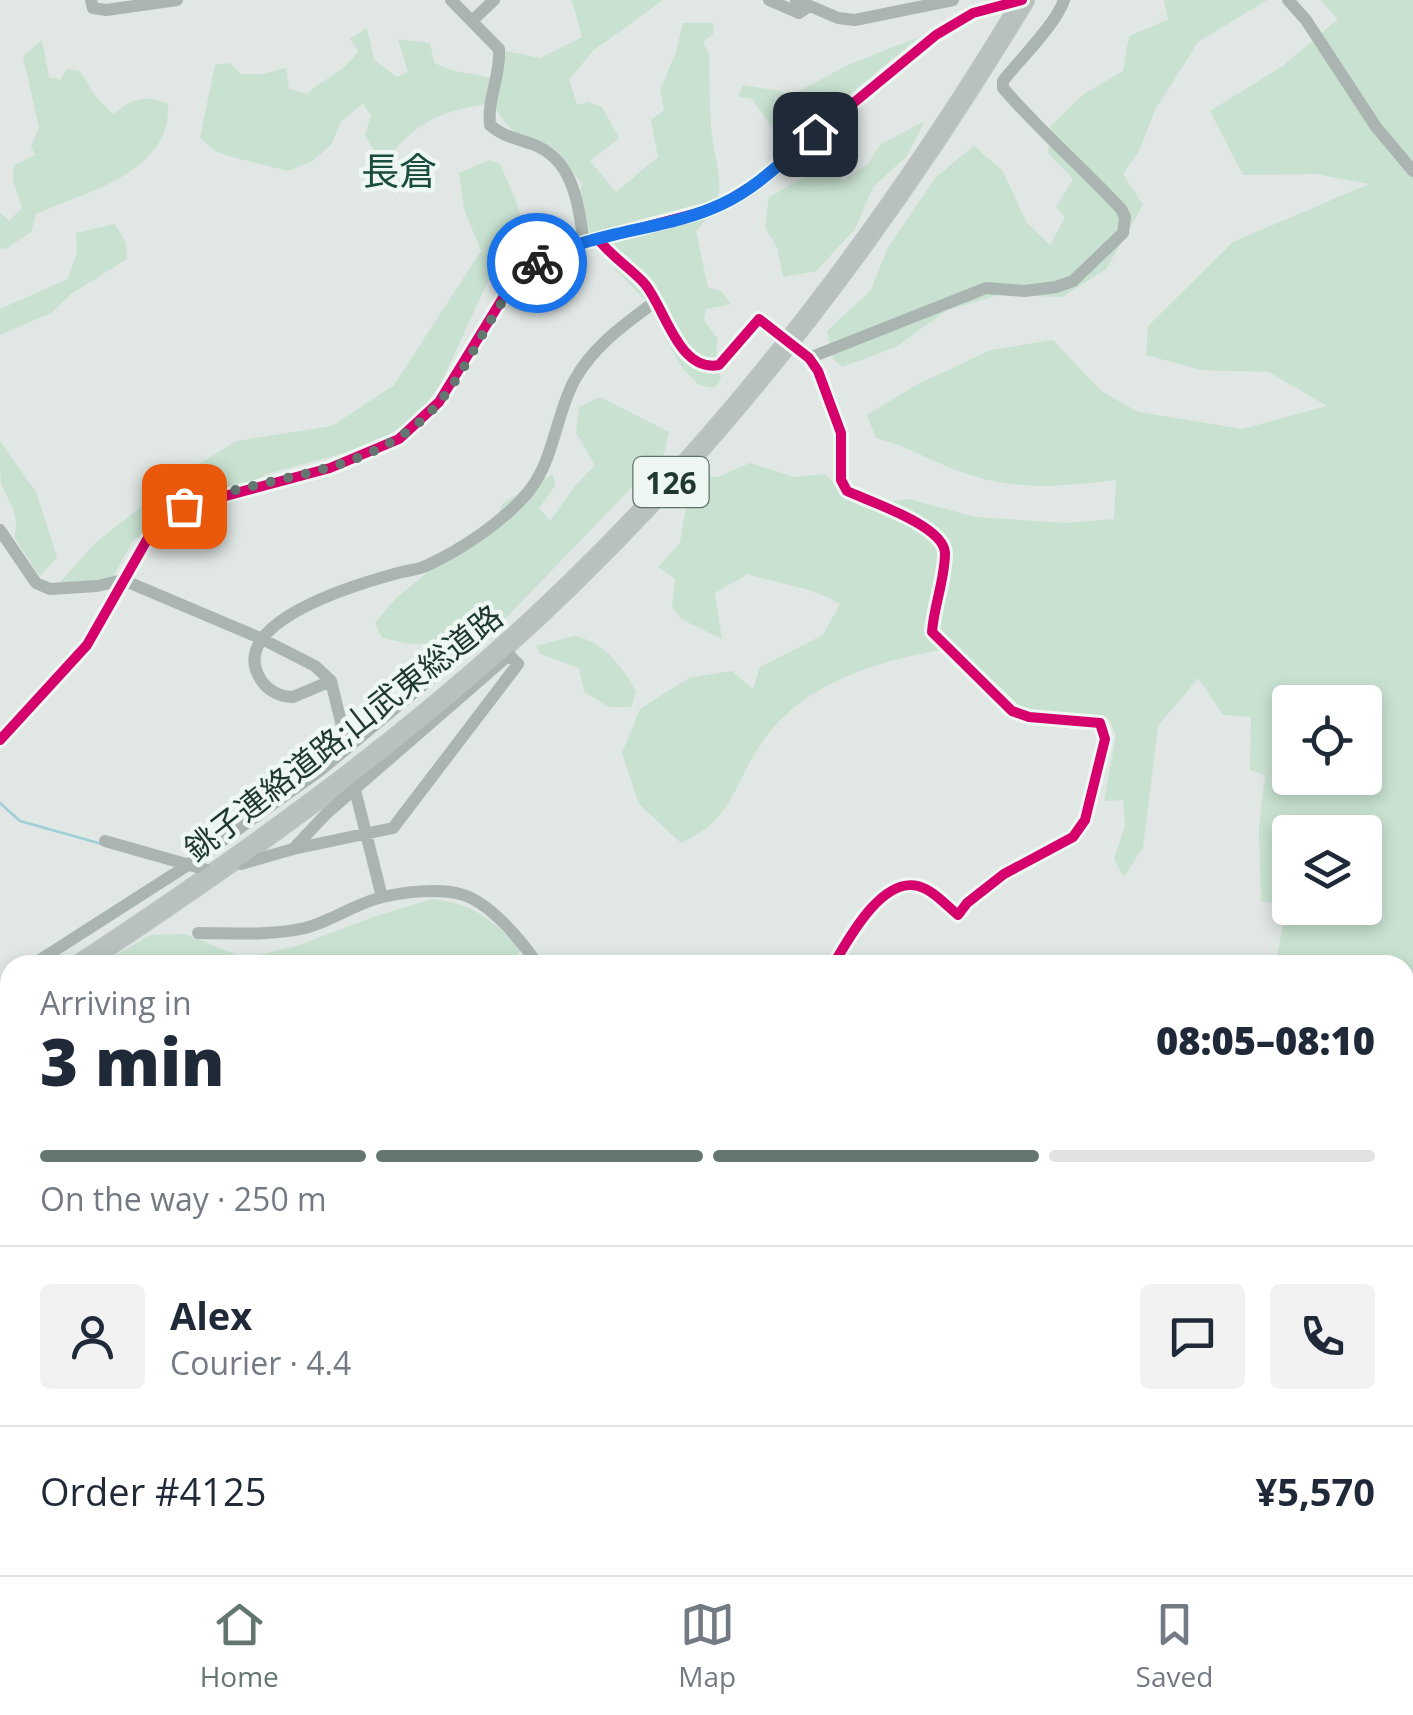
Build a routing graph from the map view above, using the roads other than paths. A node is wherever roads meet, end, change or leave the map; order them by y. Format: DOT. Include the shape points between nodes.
graph roads {
  1 [pos="91,0"];
  2 [pos="177,0"];
  3 [pos="451,0"];
  4 [pos="494,0"];
  5 [pos="768,0"];
  6 [pos="953,0"];
  7 [pos="961,0"];
  8 [pos="1023,0"];
  9 [pos="1064,0"];
  10 [pos="1288,0"];
  11 [pos="803,3"];
  12 [pos="973,13"];
  13 [pos="472,21"];
  14 [pos="1413,172"];
  15 [pos="591,241"];
  16 [pos="656,301"];
  17 [pos="777,336"];
  18 [pos="0,530"];
  19 [pos="124,580"];
  20 [pos="483,635"];
  21 [pos="260,638"];
  22 [pos="331,680"];
  23 [pos="0,740"];
  24 [pos="348,747"];
  25 [pos="355,790"];
  26 [pos="366,836"];
  27 [pos="105,841"];
  28 [pos="293,849"];
  29 [pos="242,864"];
  30 [pos="188,865"];
  31 [pos="210,874"];
  32 [pos="382,898"];
  33 [pos="198,933"];
  34 [pos="48,955"];
  35 [pos="93,955"];
  36 [pos="530,955"];
  37 [pos="839,955"];
  1 -- 2 [label="street" via="93,8 106,10"];
  3 -- 13 [label="street"];
  4 -- 13 [label="street"];
  5 -- 11 [label="street" via="799,13"];
  6 -- 11 [label="street" via="855,20"];
  7 -- 12 [label="street"];
  8 -- 12 [label="street"];
  8 -- 31 [label="highway, 銚子連絡道路;山武東総道路 / 126" via="860,250 682,470 568,587 456,688"];
  9 -- 37 [label="street" via="1003,88 1122,210 1123,233 1072,281 1025,291 986,288 810,358 841,433 847,491 919,524 945,548 932,632 1012,711 1100,723 1106,739 1084,820 1073,836 1004,874 958,914 925,889 902,886 859,922"];
  10 -- 14 [label="street"];
  12 -- 15 [label="street" via="724,203"];
  13 -- 15 [label="street" via="499,49 490,125 551,151 564,167"];
  15 -- 16 [label="street" via="644,283"];
  15 -- 19 [label="street" via="521,276 439,402 412,430 366,456 184,506 148,538"];
  16 -- 17 [label="street" via="677,340 706,368 719,365 759,319"];
  16 -- 21 [label="street" via="604,340 576,378 538,479 508,512 426,567 306,604"];
  18 -- 19 [label="street" via="36,582 50,589"];
  19 -- 21 [label="street"];
  19 -- 23 [label="street" via="87,645"];
  20 -- 24 [label="street"];
  21 -- 22 [label="street"];
  21 -- 22 [label="street" via="258,677 268,689 293,697"];
  22 -- 24 [label="street"];
  24 -- 30 [label="street"];
  25 -- 26 [label="street"];
  25 -- 26 [label="street" via="509,655 518,664 394,828"];
  25 -- 28 [label="street"];
  26 -- 28 [label="street"];
  26 -- 32 [label="street"];
  27 -- 30 [label="street"];
  28 -- 29 [label="street"];
  30 -- 31 [label="street"];
  30 -- 34 [label="street"];
  31 -- 35 [label="highway, 銚子連絡道路;山武東総道路 / 126"];
  32 -- 33 [label="street" via="300,929"];
  32 -- 36 [label="street" via="458,893 504,923"];
}
